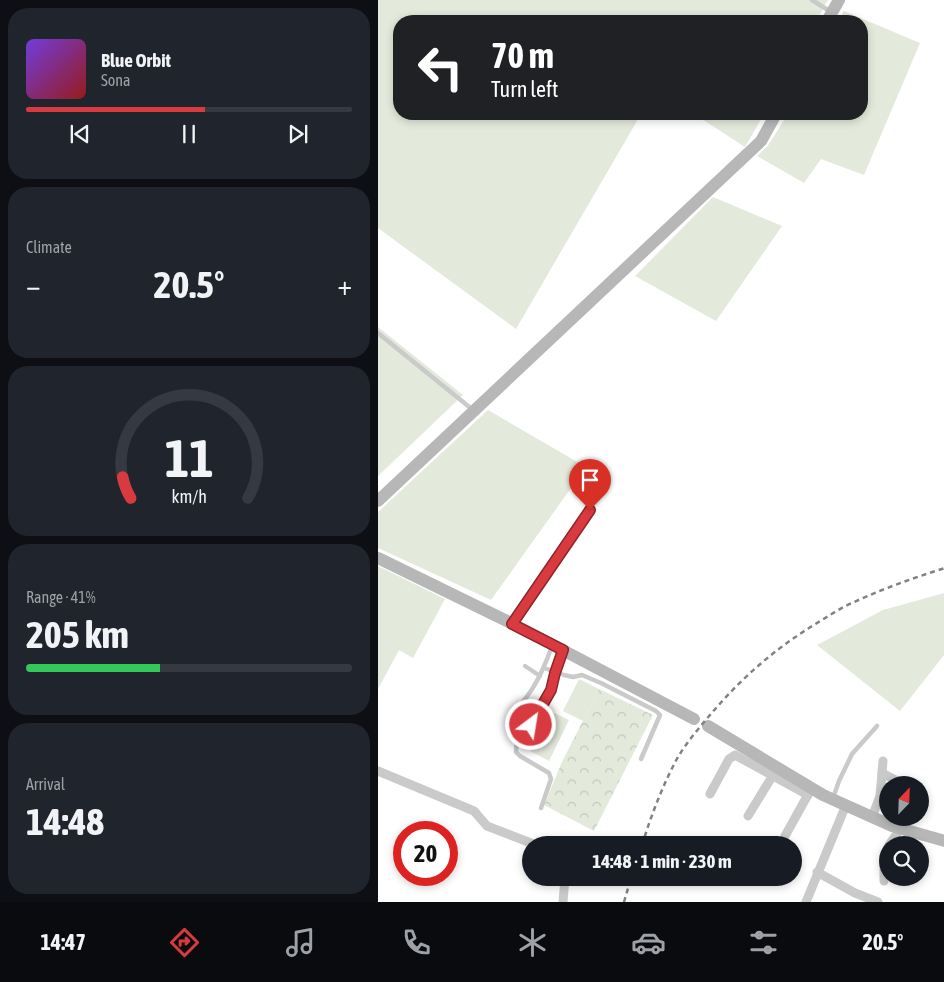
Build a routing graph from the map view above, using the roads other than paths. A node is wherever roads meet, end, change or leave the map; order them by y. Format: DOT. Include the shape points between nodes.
graph roads {
  1 [pos="812,0"];
  2 [pos="839,0"];
  3 [pos="827,15"];
  4 [pos="830,15"];
  5 [pos="773,120"];
  6 [pos="378,333"];
  7 [pos="474,411"];
  8 [pos="378,501"];
  9 [pos="590,510"];
  10 [pos="378,558"];
  11 [pos="512,624"];
  12 [pos="558,647"];
  13 [pos="526,666"];
  14 [pos="544,668"];
  15 [pos="555,673"];
  16 [pos="540,676"];
  17 [pos="694,718"];
  18 [pos="708,726"];
  19 [pos="877,726"];
  20 [pos="517,738"];
  21 [pos="641,759"];
  22 [pos="884,761"];
  23 [pos="378,771"];
  24 [pos="882,772"];
  25 [pos="773,775"];
  26 [pos="889,776"];
  27 [pos="810,792"];
  28 [pos="710,794"];
  29 [pos="832,799"];
  30 [pos="846,806"];
  31 [pos="541,808"];
  32 [pos="748,816"];
  33 [pos="872,818"];
  34 [pos="900,829"];
  35 [pos="785,836"];
  36 [pos="895,836"];
  37 [pos="522,840"];
  38 [pos="944,841"];
  39 [pos="817,872"];
  40 [pos="564,886"];
  41 [pos="563,902"];
  42 [pos="806,902"];
  43 [pos="878,902"];
  1 -- 3 [label="lane"];
  2 -- 4 [label="street"];
  5 -- 7 [label="street" via="761,141"];
  6 -- 7 [label="lane"];
  7 -- 8 [label="street"];
  9 -- 11 [label="lane"];
  10 -- 11 [label="street"];
  11 -- 12 [label="street"];
  12 -- 14 [label="lane"];
  12 -- 15 [label="lane"];
  12 -- 17 [label="street"];
  13 -- 16 [label="lane"];
  14 -- 15 [label="lane"];
  14 -- 16 [label="lane"];
  15 -- 20 [label="lane" via="551,690 537,716 525,734"];
  15 -- 21 [label="lane" via="573,677 582,675 656,711 660,715"];
  16 -- 20 [label="lane" via="510,723 510,732"];
  18 -- 27 [label="street"];
  19 -- 29 [label="lane" via="852,754"];
  20 -- 31 [label="lane" via="516,752 550,773"];
  22 -- 24 [label="street"];
  23 -- 37 [label="street" via="474,811 487,826"];
  24 -- 26 [label="street"];
  24 -- 33 [label="street" via="880,796"];
  25 -- 27 [label="street"];
  25 -- 28 [label="street" via="735,755 729,759"];
  25 -- 32 [label="street"];
  27 -- 29 [label="street"];
  27 -- 35 [label="street"];
  29 -- 30 [label="street"];
  30 -- 33 [label="street"];
  30 -- 39 [label="street"];
  33 -- 34 [label="street"];
  34 -- 36 [label="street"];
  34 -- 38 [label="street"];
  39 -- 42 [label="street"];
  39 -- 43 [label="street"];
  40 -- 41 [label="street"];
}
